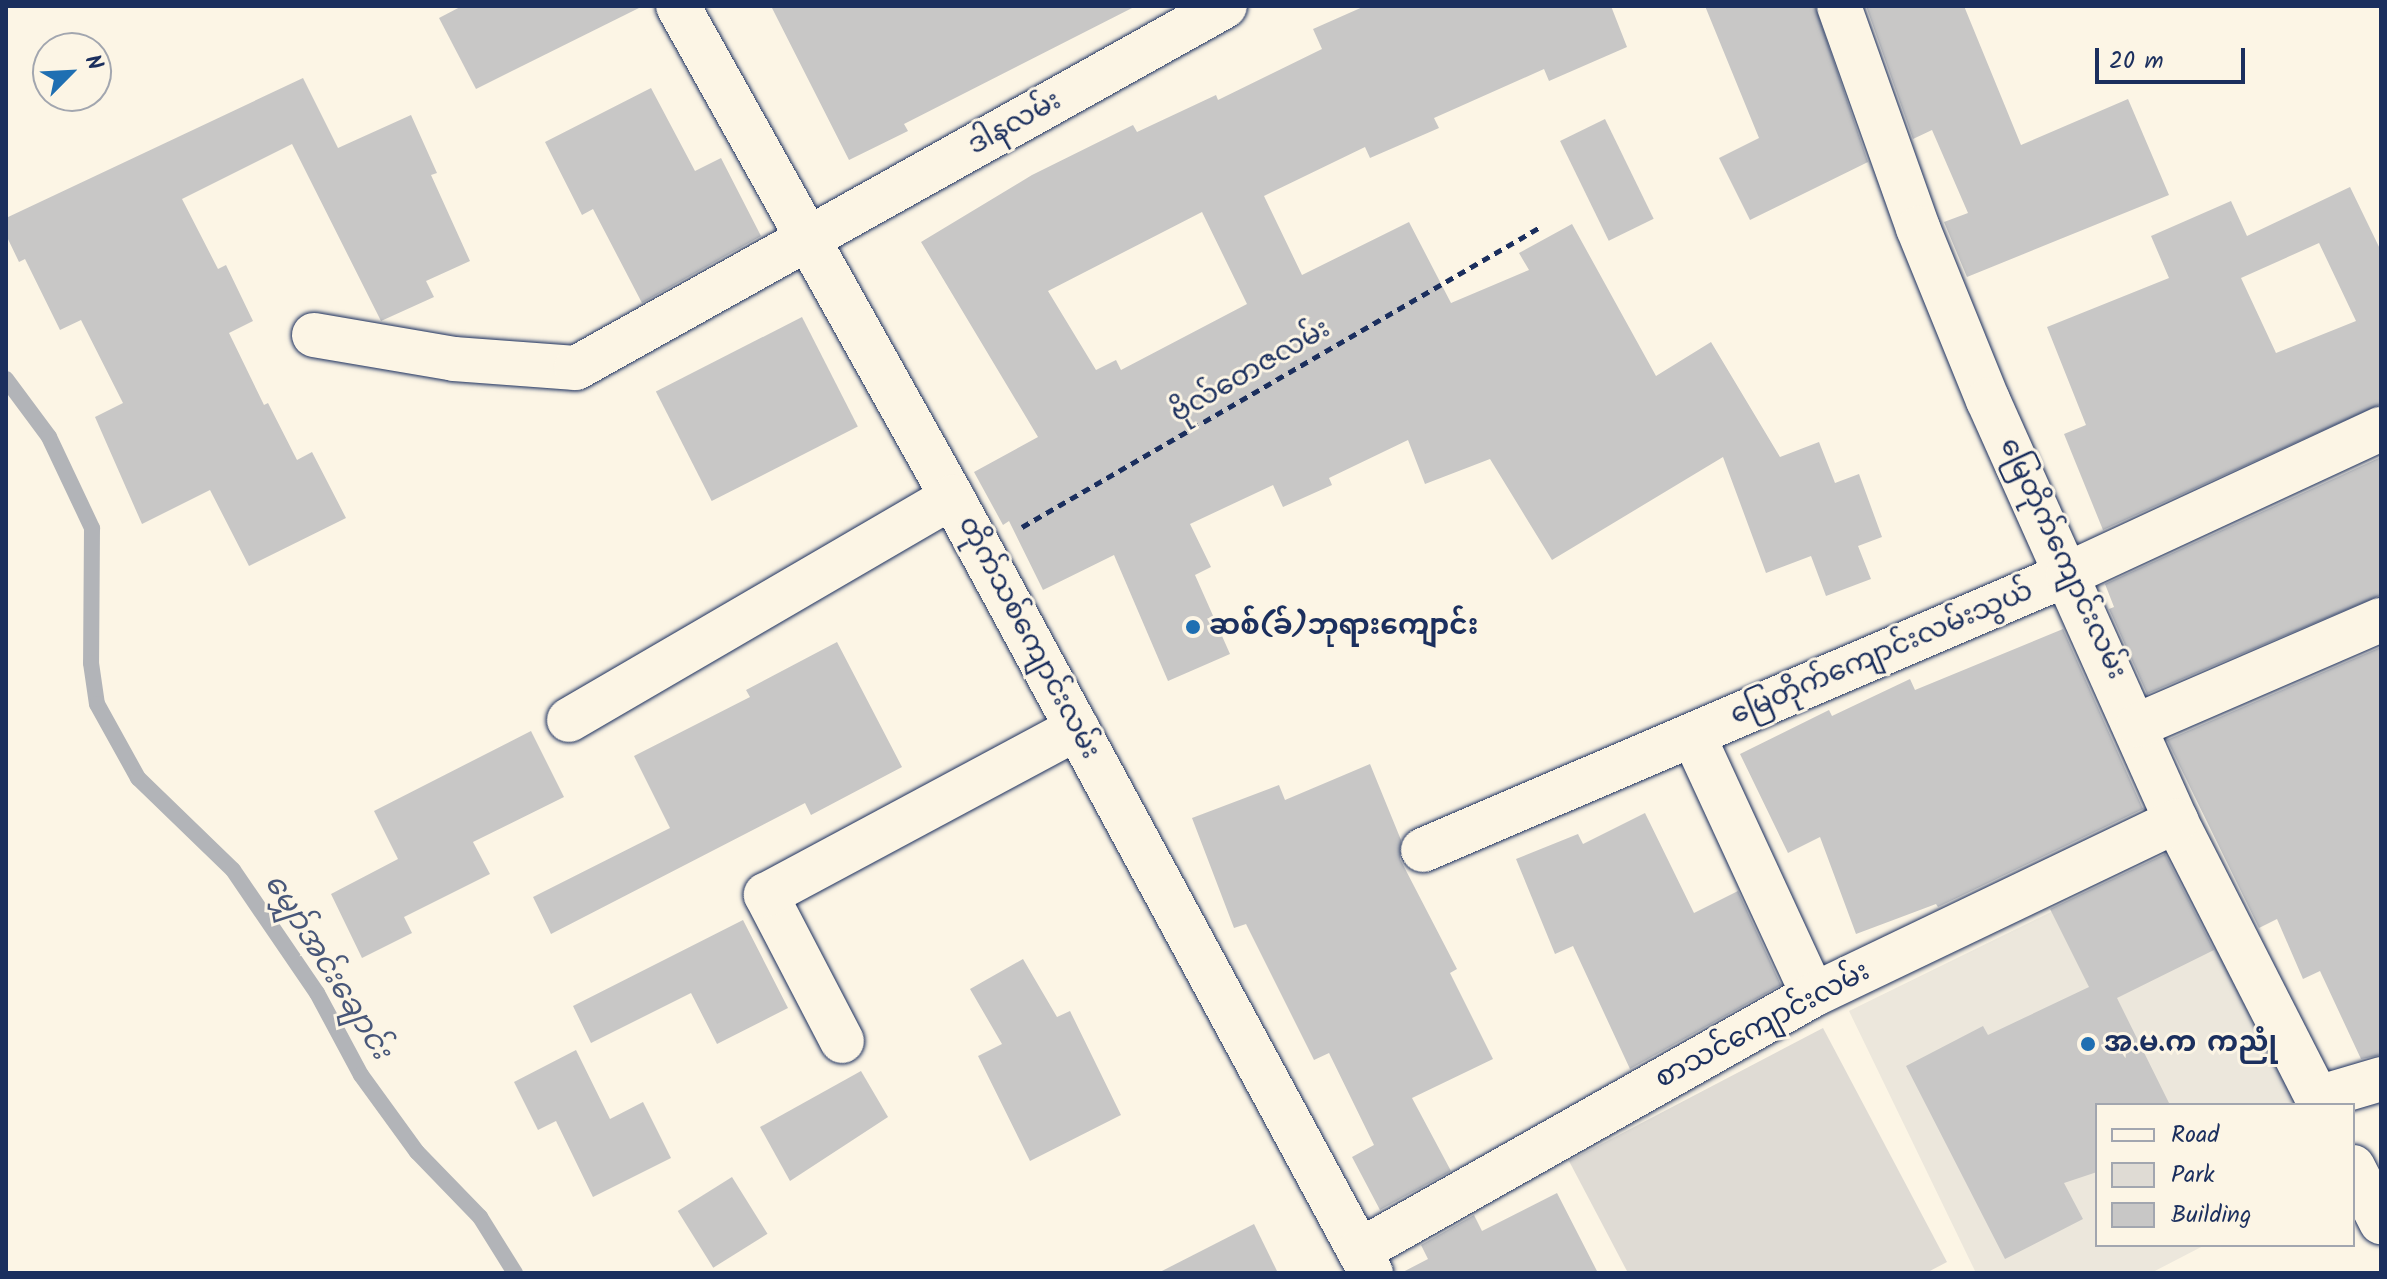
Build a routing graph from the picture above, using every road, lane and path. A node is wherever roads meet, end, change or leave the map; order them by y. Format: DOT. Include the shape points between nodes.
graph roads {
  1 [pos="678,6"];
  2 [pos="1225,6"];
  3 [pos="1839,6"];
  4 [pos="1542,226"];
  5 [pos="805,241"];
  6 [pos="314,335"];
  7 [pos="2381,429"];
  8 [pos="952,497"];
  9 [pos="979,552"];
  10 [pos="2068,574"];
  11 [pos="2381,620"];
  12 [pos="569,720"];
  13 [pos="2138,725"];
  14 [pos="1077,728"];
  15 [pos="1693,735"];
  16 [pos="2176,821"];
  17 [pos="1423,850"];
  18 [pos="1813,995"];
  19 [pos="842,1041"];
  20 [pos="2381,1079"];
  21 [pos="2319,1102"];
  22 [pos="2355,1171"];
  23 [pos="2381,1222"];
  24 [pos="1365,1262"];
  1 -- 5 [label="street, တိုက်သစ်ကျောင်းလမ်း"];
  2 -- 5 [label="street, ဒါနလမ်း"];
  3 -- 10 [label="street, မြေတိုက်ကျောင်းလမ်း" via="1924,242"];
  4 -- 9 [label="path, ဗိုလ်တေဇလမ်း"];
  5 -- 6 [label="street, ဒါနလမ်း" via="576,368 454,359"];
  5 -- 8 [label="street, တိုက်သစ်ကျောင်းလမ်း"];
  7 -- 10 [label="street, မြေတိုက်ကျောင်းလမ်းသွယ်"];
  8 -- 9 [label="street, တိုက်သစ်ကျောင်းလမ်း"];
  8 -- 12 [label="street"];
  9 -- 14 [label="street, တိုက်သစ်ကျောင်းလမ်း"];
  10 -- 13 [label="street, မြေတိုက်ကျောင်းလမ်း"];
  10 -- 15 [label="street, မြေတိုက်ကျောင်းလမ်းသွယ်"];
  11 -- 13 [label="street"];
  13 -- 16 [label="street, မြေတိုက်ကျောင်းလမ်း"];
  14 -- 19 [label="street" via="766,895"];
  14 -- 24 [label="street, တိုက်သစ်ကျောင်းလမ်း"];
  15 -- 17 [label="street, မြေတိုက်ကျောင်းလမ်းသွယ်"];
  15 -- 18 [label="street"];
  16 -- 18 [label="street, စာသင်ကျောင်းလမ်း"];
  16 -- 21 [label="street, မြေတိုက်ကျောင်းလမ်း"];
  18 -- 24 [label="street, စာသင်ကျောင်းလမ်း"];
  20 -- 21 [label="street"];
  22 -- 23 [label="street"];
}
